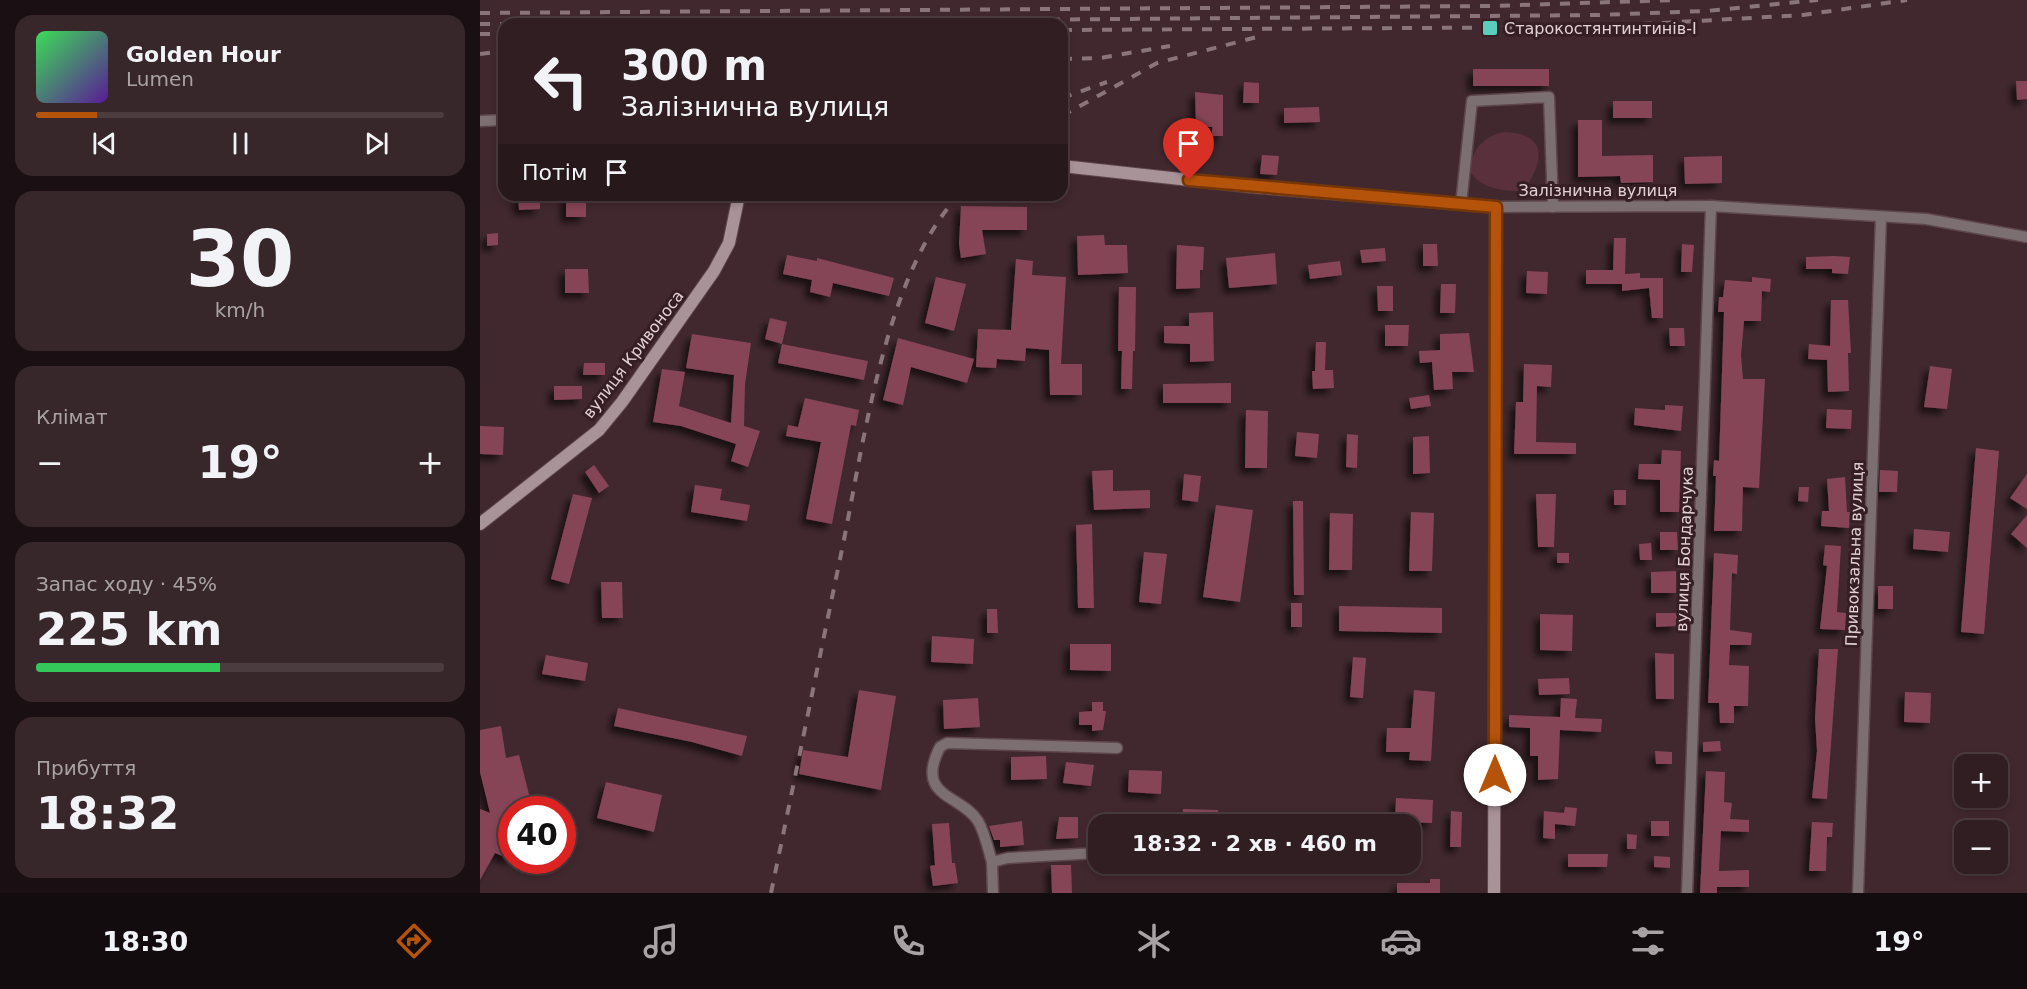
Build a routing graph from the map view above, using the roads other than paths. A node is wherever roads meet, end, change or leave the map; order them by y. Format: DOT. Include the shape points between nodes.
graph roads {
  1 [pos="498,120"];
  2 [pos="480,121"];
  3 [pos="1068,167"];
  4 [pos="738,201"];
  5 [pos="1461,204"];
  6 [pos="1711,206"];
  7 [pos="1496,207"];
  8 [pos="1553,207"];
  9 [pos="1881,217"];
  10 [pos="2027,237"];
  11 [pos="480,524"];
  12 [pos="1117,748"];
  13 [pos="1088,854"];
  14 [pos="993,862"];
  15 [pos="993,893"];
  16 [pos="1494,893"];
  17 [pos="1687,893"];
  18 [pos="1858,893"];
  1 -- 2 [label="street"];
  3 -- 5 [label="street, Залізнична вулиця"];
  4 -- 11 [label="street, вулиця Кривоноса" via="729,243 714,271 622,402 598,430"];
  5 -- 7 [label="street, Залізнична вулиця"];
  5 -- 8 [label="street" via="1472,101 1549,97"];
  6 -- 8 [label="street, Залізнична вулиця"];
  6 -- 9 [label="street, Залізнична вулиця"];
  6 -- 17 [label="street, вулиця Бондарчука"];
  7 -- 8 [label="street, Залізнична вулиця"];
  7 -- 16 [label="street"];
  9 -- 10 [label="street, Залізнична вулиця" via="1926,219"];
  9 -- 18 [label="street, Привокзальна вулиця"];
  12 -- 14 [label="street" via="947,743 940,747 934,764 936,784 941,794 968,809 978,822"];
  13 -- 14 [label="street"];
  14 -- 15 [label="street"];
}
